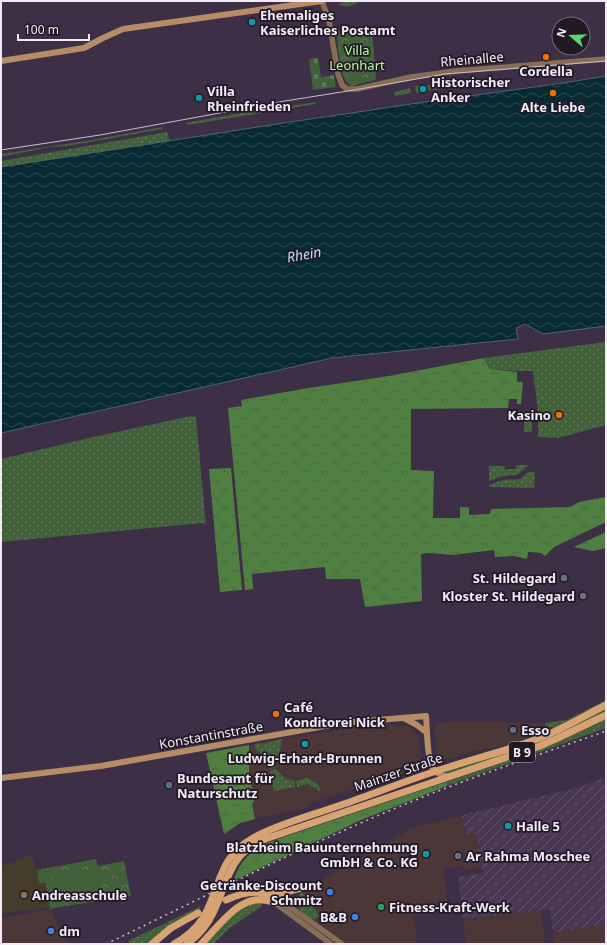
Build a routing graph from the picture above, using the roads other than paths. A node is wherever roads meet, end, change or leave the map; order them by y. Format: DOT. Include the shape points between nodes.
graph roads {
  1 [pos="323,1"];
  2 [pos="312,2"];
  3 [pos="606,59"];
  4 [pos="1,61"];
  5 [pos="606,705"];
  6 [pos="606,714"];
  7 [pos="404,718"];
  8 [pos="427,734"];
  9 [pos="432,770"];
  10 [pos="448,777"];
  11 [pos="1,778"];
  12 [pos="422,785"];
  13 [pos="301,888"];
  14 [pos="268,894"];
  15 [pos="226,900"];
  16 [pos="277,902"];
  17 [pos="198,913"];
  18 [pos="152,944"];
  19 [pos="174,944"];
  20 [pos="187,944"];
  21 [pos="201,944"];
  22 [pos="331,944"];
  23 [pos="342,944"];
  1 -- 2 [label="main road"];
  1 -- 3 [label="street, Rheinallee" via="338,74 342,85 347,88 357,89 411,77 456,71"];
  2 -- 4 [label="main road" via="122,29 84,48"];
  5 -- 9 [label="main road, Mainzer Straße / B 9" via="537,739"];
  6 -- 10 [label="main road, Mainzer Straße / B 9" via="540,746"];
  7 -- 8 [label="main road"];
  7 -- 8 [label="main road, Konstantinstraße" via="426,716"];
  7 -- 11 [label="main road, Konstantinstraße" via="342,724 101,766"];
  8 -- 9 [label="main road"];
  9 -- 10 [label="main road"];
  9 -- 12 [label="main road"];
  9 -- 19 [label="main road, Mainzer Straße / B 9" via="257,835 245,843 223,868 206,912 194,929"];
  10 -- 12 [label="main road, Mainzer Straße / B 9"];
  12 -- 20 [label="main road, Mainzer Straße / B 9" via="262,840 241,854 226,879 216,907 205,927"];
  13 -- 14 [label="main road"];
  14 -- 15 [label="main road" via="246,893"];
  14 -- 16 [label="main road"];
  16 -- 21 [label="main road" via="256,900 241,905"];
  16 -- 22 [label="street"];
  16 -- 23 [label="street"];
  17 -- 18 [label="main road" via="171,928"];
}
